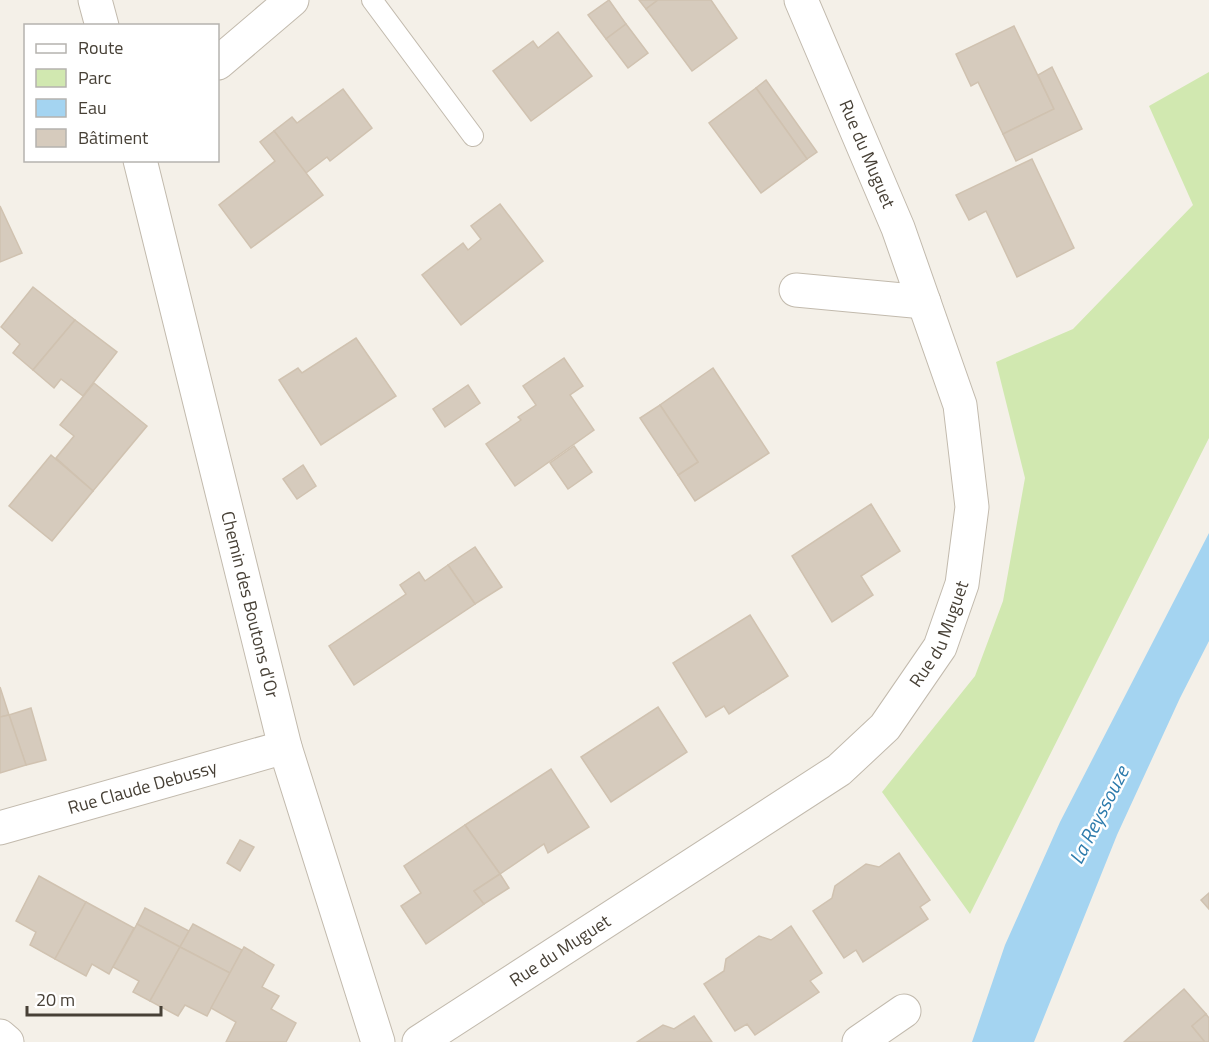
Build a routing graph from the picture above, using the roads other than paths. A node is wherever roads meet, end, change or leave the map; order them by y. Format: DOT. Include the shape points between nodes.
graph roads {
  1 [pos="95,0"];
  2 [pos="292,0"];
  3 [pos="372,0"];
  4 [pos="801,0"];
  5 [pos="101,24"];
  6 [pos="219,62"];
  7 [pos="473,136"];
  8 [pos="140,162"];
  9 [pos="796,290"];
  10 [pos="924,302"];
  11 [pos="285,747"];
  12 [pos="0,828"];
  13 [pos="904,1011"];
  14 [pos="0,1036"];
  15 [pos="7,1042"];
  16 [pos="378,1042"];
  17 [pos="420,1042"];
  18 [pos="859,1042"];
  1 -- 5 [label="street"];
  2 -- 6 [label="street"];
  3 -- 7 [label="lane"];
  4 -- 10 [label="street, Rue du Muguet" via="898,228"];
  8 -- 11 [label="street, Chemin des Boutons d'Or"];
  9 -- 10 [label="street"];
  10 -- 17 [label="street, Rue du Muguet" via="960,405 972,507 962,584 940,647 885,727 839,770"];
  11 -- 12 [label="street, Rue Claude Debussy"];
  11 -- 16 [label="street, Chemin des Boutons d'Or"];
  13 -- 18 [label="street"];
  14 -- 15 [label="street"];
}
